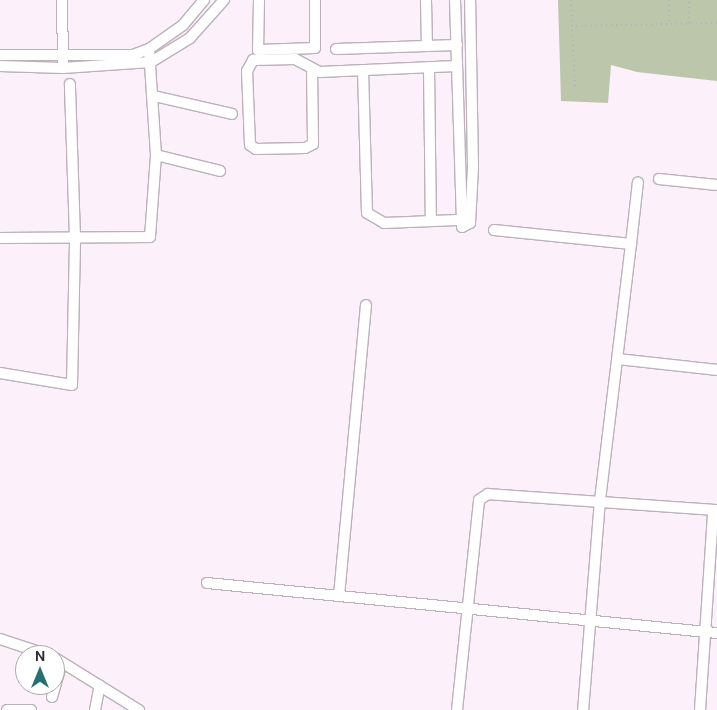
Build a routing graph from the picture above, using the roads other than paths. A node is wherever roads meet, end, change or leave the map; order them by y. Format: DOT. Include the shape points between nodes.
graph roads {
  1 [pos="62,0"];
  2 [pos="204,0"];
  3 [pos="224,0"];
  4 [pos="259,0"];
  5 [pos="315,0"];
  6 [pos="426,0"];
  7 [pos="455,0"];
  8 [pos="470,0"];
  9 [pos="456,45"];
  10 [pos="427,46"];
  11 [pos="149,49"];
  12 [pos="336,49"];
  13 [pos="0,54"];
  14 [pos="62,56"];
  15 [pos="471,57"];
  16 [pos="457,61"];
  17 [pos="151,62"];
  18 [pos="0,66"];
  19 [pos="429,67"];
  20 [pos="63,68"];
  21 [pos="312,69"];
  22 [pos="363,70"];
  23 [pos="70,84"];
  24 [pos="154,96"];
  25 [pos="232,114"];
  26 [pos="156,155"];
  27 [pos="220,171"];
  28 [pos="659,179"];
  29 [pos="638,182"];
  30 [pos="717,185"];
  31 [pos="458,220"];
  32 [pos="431,221"];
  33 [pos="494,230"];
  34 [pos="0,238"];
  35 [pos="75,238"];
  36 [pos="631,244"];
  37 [pos="366,305"];
  38 [pos="618,359"];
  39 [pos="717,370"];
  40 [pos="0,373"];
  41 [pos="600,500"];
  42 [pos="715,512"];
  43 [pos="207,583"];
  44 [pos="339,596"];
  45 [pos="467,608"];
  46 [pos="591,621"];
  47 [pos="706,632"];
  48 [pos="717,633"];
  49 [pos="0,639"];
  50 [pos="18,645"];
  51 [pos="65,665"];
  52 [pos="100,685"];
  53 [pos="136,709"];
  54 [pos="7,710"];
  55 [pos="31,710"];
  56 [pos="95,710"];
  57 [pos="456,710"];
  58 [pos="583,710"];
  59 [pos="700,710"];
  1 -- 14 [label="street"];
  2 -- 11 [label="street" via="183,25"];
  3 -- 17 [label="street" via="190,38"];
  4 -- 5 [label="street" via="258,50 315,48"];
  6 -- 10 [label="street"];
  7 -- 9 [label="street"];
  8 -- 15 [label="street"];
  9 -- 10 [label="street"];
  9 -- 16 [label="street"];
  10 -- 12 [label="street"];
  11 -- 14 [label="street" via="132,55"];
  11 -- 17 [label="street"];
  13 -- 14 [label="street"];
  14 -- 20 [label="street"];
  15 -- 16 [label="street"];
  15 -- 31 [label="street" via="471,214 467,226 462,227"];
  16 -- 19 [label="street"];
  16 -- 31 [label="street"];
  17 -- 20 [label="street"];
  17 -- 24 [label="street"];
  18 -- 20 [label="street"];
  19 -- 22 [label="street"];
  19 -- 32 [label="street"];
  21 -- 21 [label="street" via="294,58 253,60 248,65 250,145 256,149 305,148 313,144"];
  21 -- 22 [label="street"];
  22 -- 32 [label="street" via="367,213 384,223"];
  23 -- 35 [label="street"];
  24 -- 25 [label="street"];
  24 -- 26 [label="street"];
  26 -- 27 [label="street"];
  26 -- 35 [label="street" via="150,237"];
  28 -- 30 [label="street"];
  29 -- 36 [label="street"];
  31 -- 32 [label="street"];
  33 -- 36 [label="street"];
  34 -- 35 [label="street"];
  35 -- 40 [label="street" via="72,385"];
  36 -- 38 [label="street"];
  37 -- 44 [label="street"];
  38 -- 39 [label="street"];
  38 -- 41 [label="street"];
  41 -- 42 [label="street"];
  41 -- 45 [label="street" via="500,491 479,500"];
  41 -- 46 [label="street"];
  42 -- 47 [label="street"];
  43 -- 44 [label="street"];
  44 -- 45 [label="street"];
  45 -- 46 [label="street"];
  45 -- 57 [label="street"];
  46 -- 47 [label="street"];
  46 -- 58 [label="street"];
  47 -- 48 [label="street"];
  47 -- 59 [label="street"];
  49 -- 50 [label="street"];
  51 -- 52 [label="street"];
  52 -- 53 [label="street"];
  52 -- 56 [label="street"];
  54 -- 55 [label="street"];
}
